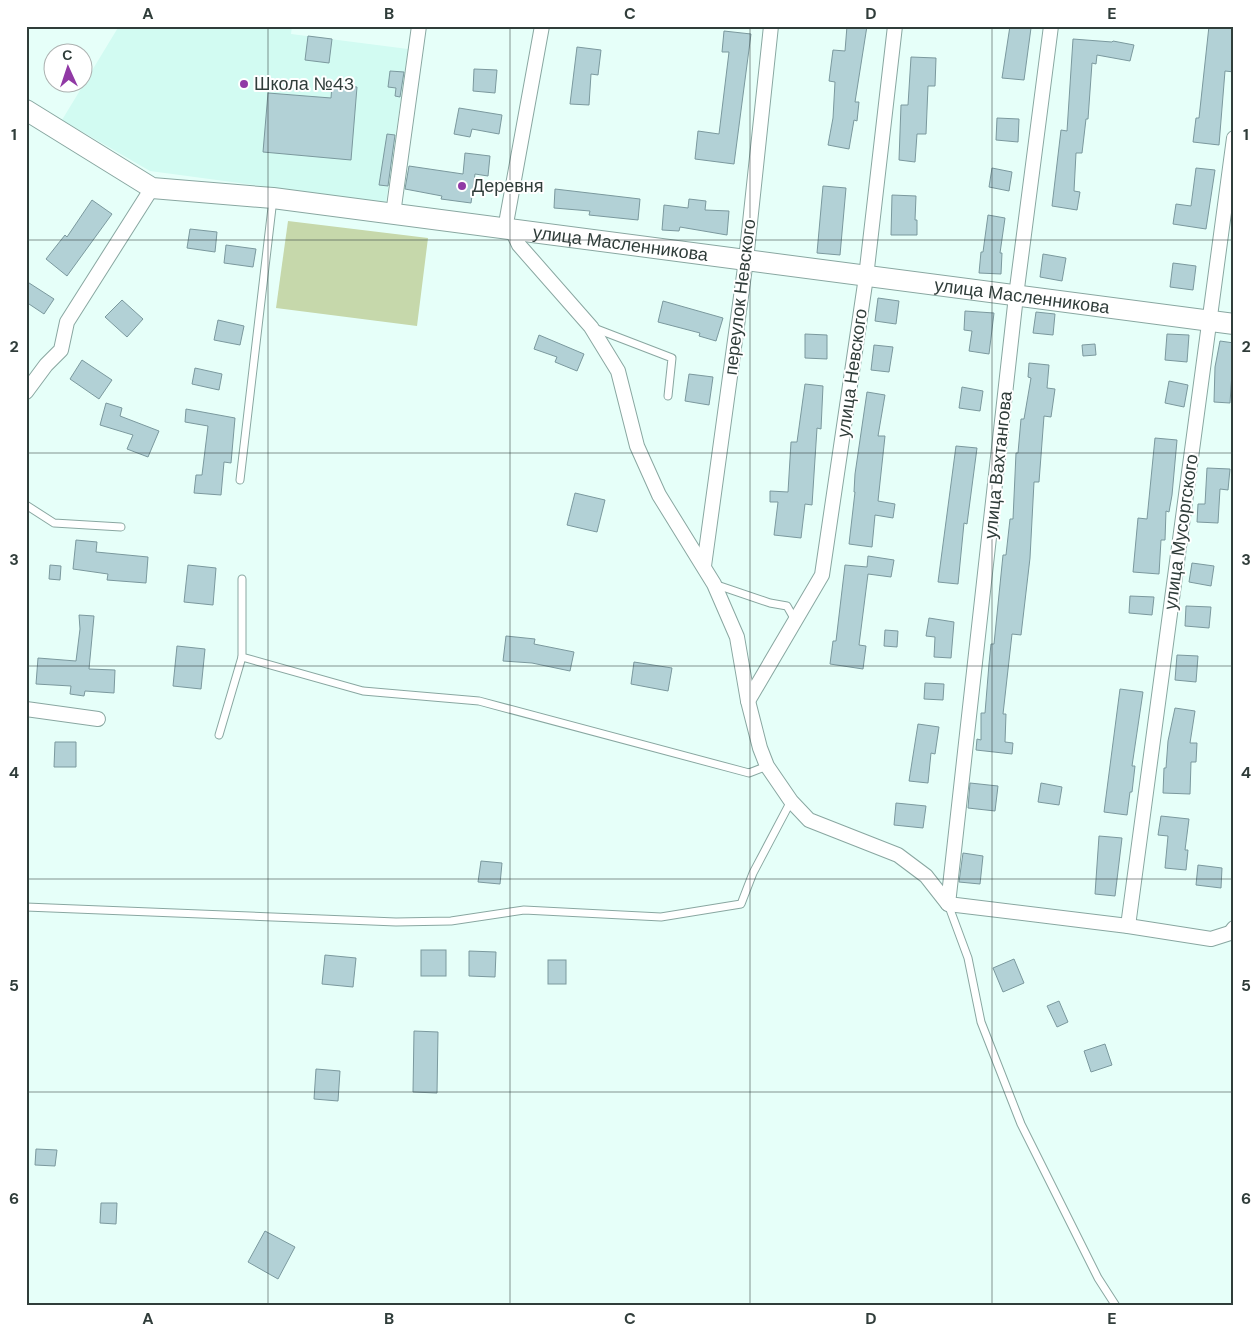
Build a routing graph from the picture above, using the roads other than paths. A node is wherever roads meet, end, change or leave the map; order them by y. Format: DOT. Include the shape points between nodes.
graph roads {
  1 [pos="419,26"];
  2 [pos="542,26"];
  3 [pos="771,26"];
  4 [pos="895,26"];
  5 [pos="1051,26"];
  6 [pos="26,110"];
  7 [pos="1234,138"];
  8 [pos="152,188"];
  9 [pos="273,198"];
  10 [pos="393,214"];
  11 [pos="508,229"];
  12 [pos="746,260"];
  13 [pos="866,277"];
  14 [pos="1016,296"];
  15 [pos="1210,322"];
  16 [pos="1234,324"];
  17 [pos="591,328"];
  18 [pos="26,392"];
  19 [pos="668,396"];
  20 [pos="240,480"];
  21 [pos="26,505"];
  22 [pos="121,527"];
  23 [pos="704,566"];
  24 [pos="242,579"];
  25 [pos="714,584"];
  26 [pos="795,620"];
  27 [pos="242,657"];
  28 [pos="748,701"];
  29 [pos="26,709"];
  30 [pos="98,719"];
  31 [pos="219,735"];
  32 [pos="767,766"];
  33 [pos="791,801"];
  34 [pos="948,904"];
  35 [pos="26,908"];
  36 [pos="1128,926"];
  37 [pos="1234,928"];
  38 [pos="1116,1306"];
  1 -- 10 [label="street"];
  2 -- 11 [label="street"];
  3 -- 12 [label="street, переулок Невского"];
  4 -- 13 [label="street, улица Невского"];
  5 -- 14 [label="street, улица Вахтангова"];
  6 -- 8 [label="street, улица Масленникова"];
  7 -- 15 [label="street, улица Мусоргского"];
  8 -- 9 [label="street, улица Масленникова"];
  8 -- 18 [label="street" via="67,322 61,350"];
  9 -- 10 [label="street, улица Масленникова"];
  9 -- 20 [label="lane"];
  10 -- 11 [label="street, улица Масленникова"];
  11 -- 12 [label="street, улица Масленникова"];
  11 -- 17 [label="street"];
  12 -- 13 [label="street, улица Масленникова"];
  12 -- 23 [label="street, переулок Невского"];
  13 -- 14 [label="street, улица Масленникова"];
  13 -- 26 [label="street, улица Невского" via="822,575"];
  14 -- 15 [label="street, улица Масленникова"];
  14 -- 34 [label="street, улица Вахтангова"];
  15 -- 16 [label="street, улица Масленникова"];
  15 -- 36 [label="street, улица Мусоргского"];
  17 -- 19 [label="lane" via="672,358"];
  17 -- 23 [label="street" via="618,371 637,446 659,495"];
  21 -- 22 [label="lane" via="54,523"];
  23 -- 25 [label="street"];
  24 -- 27 [label="lane"];
  25 -- 26 [label="lane" via="787,606"];
  25 -- 28 [label="street" via="737,637"];
  26 -- 28 [label="street, улица Невского"];
  27 -- 31 [label="lane"];
  27 -- 32 [label="lane" via="363,691 479,701 750,773"];
  28 -- 32 [label="street"];
  29 -- 30 [label="street"];
  32 -- 33 [label="street"];
  33 -- 34 [label="street" via="810,820 898,855 926,876"];
  33 -- 35 [label="lane" via="753,873 741,904 661,917 524,910 451,921 396,922"];
  34 -- 36 [label="street"];
  34 -- 38 [label="lane" via="968,958 981,1022 1021,1124 1098,1278"];
  36 -- 37 [label="street" via="1211,939 1230,933"];
}
